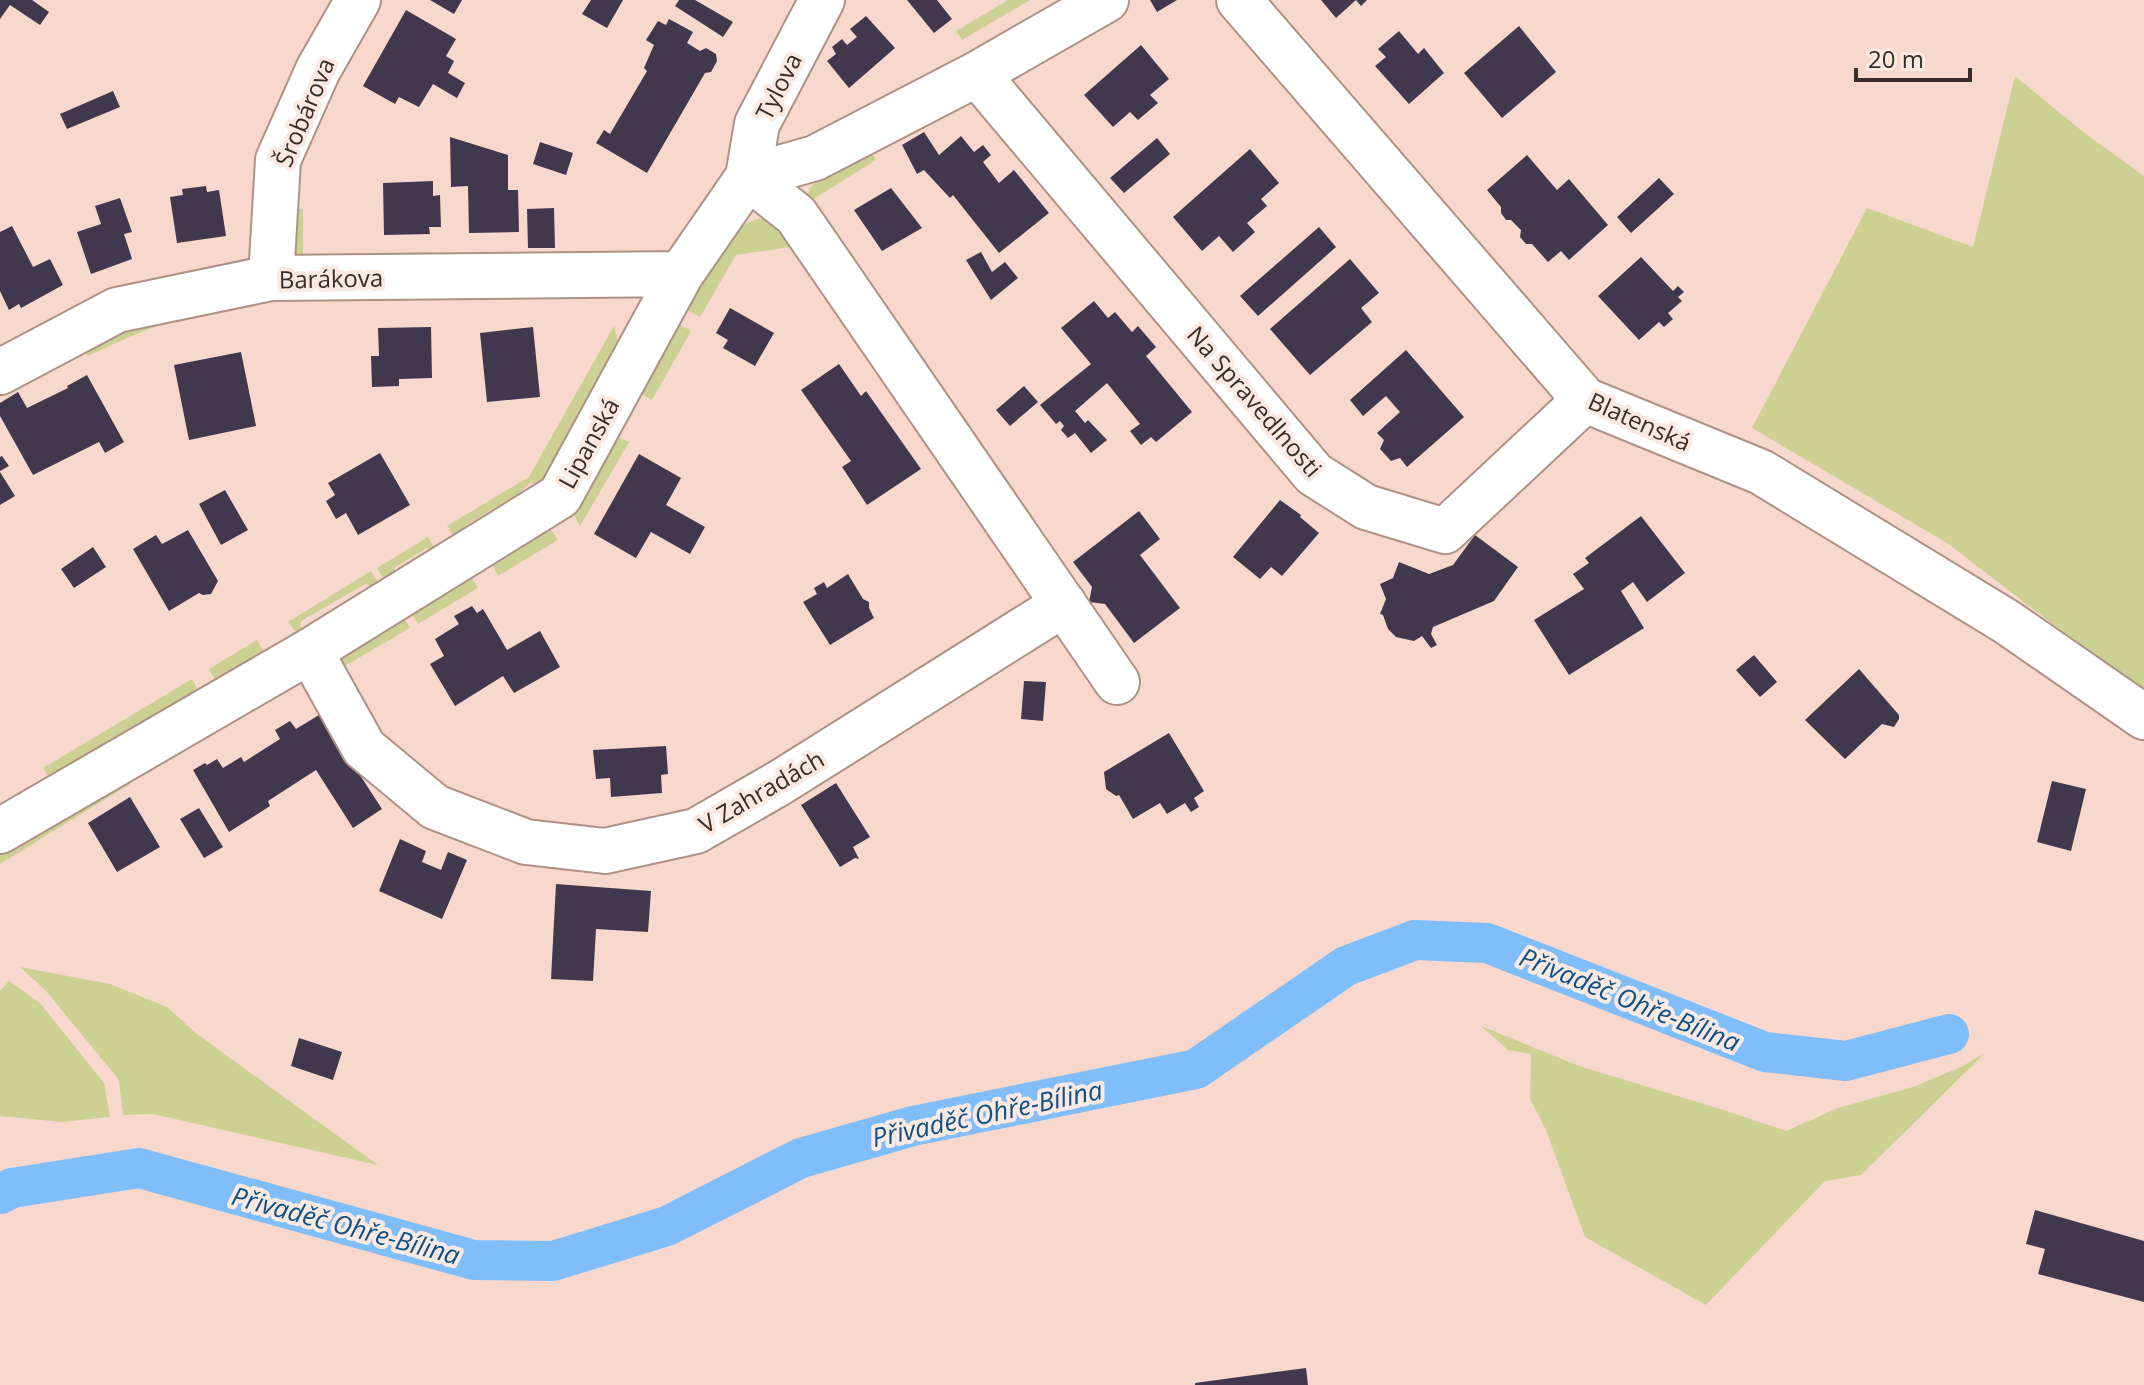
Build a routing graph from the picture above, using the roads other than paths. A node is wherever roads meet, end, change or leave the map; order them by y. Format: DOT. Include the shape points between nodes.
graph roads {
  1 [pos="358,0"];
  2 [pos="822,0"];
  3 [pos="1106,0"];
  4 [pos="1239,0"];
  5 [pos="977,74"];
  6 [pos="748,177"];
  7 [pos="681,274"];
  8 [pos="271,278"];
  9 [pos="0,372"];
  10 [pos="1585,400"];
  11 [pos="1064,604"];
  12 [pos="310,651"];
  13 [pos="1117,682"];
  14 [pos="2144,717"];
  15 [pos="0,831"];
  1 -- 8 [label="street, Šrobárova" via="318,70 278,160"];
  2 -- 6 [label="street, Tylova" via="757,124"];
  3 -- 5 [label="street"];
  4 -- 10 [label="street, Blatenská"];
  5 -- 6 [label="street" via="815,158"];
  5 -- 10 [label="street, Na Spravedlnosti" via="1314,474 1366,507 1445,531"];
  6 -- 7 [label="street, Lipanská"];
  6 -- 11 [label="street" via="796,215"];
  7 -- 8 [label="street, Barákova"];
  7 -- 12 [label="street, Lipanská" via="560,496"];
  8 -- 9 [label="street, Barákova" via="117,310"];
  10 -- 14 [label="street, Blatenská" via="1761,472 2007,622"];
  11 -- 12 [label="street, V Zahradách" via="696,831 605,851 526,842 435,807 364,748"];
  11 -- 13 [label="street"];
  12 -- 15 [label="street, Lipanská"];
}
